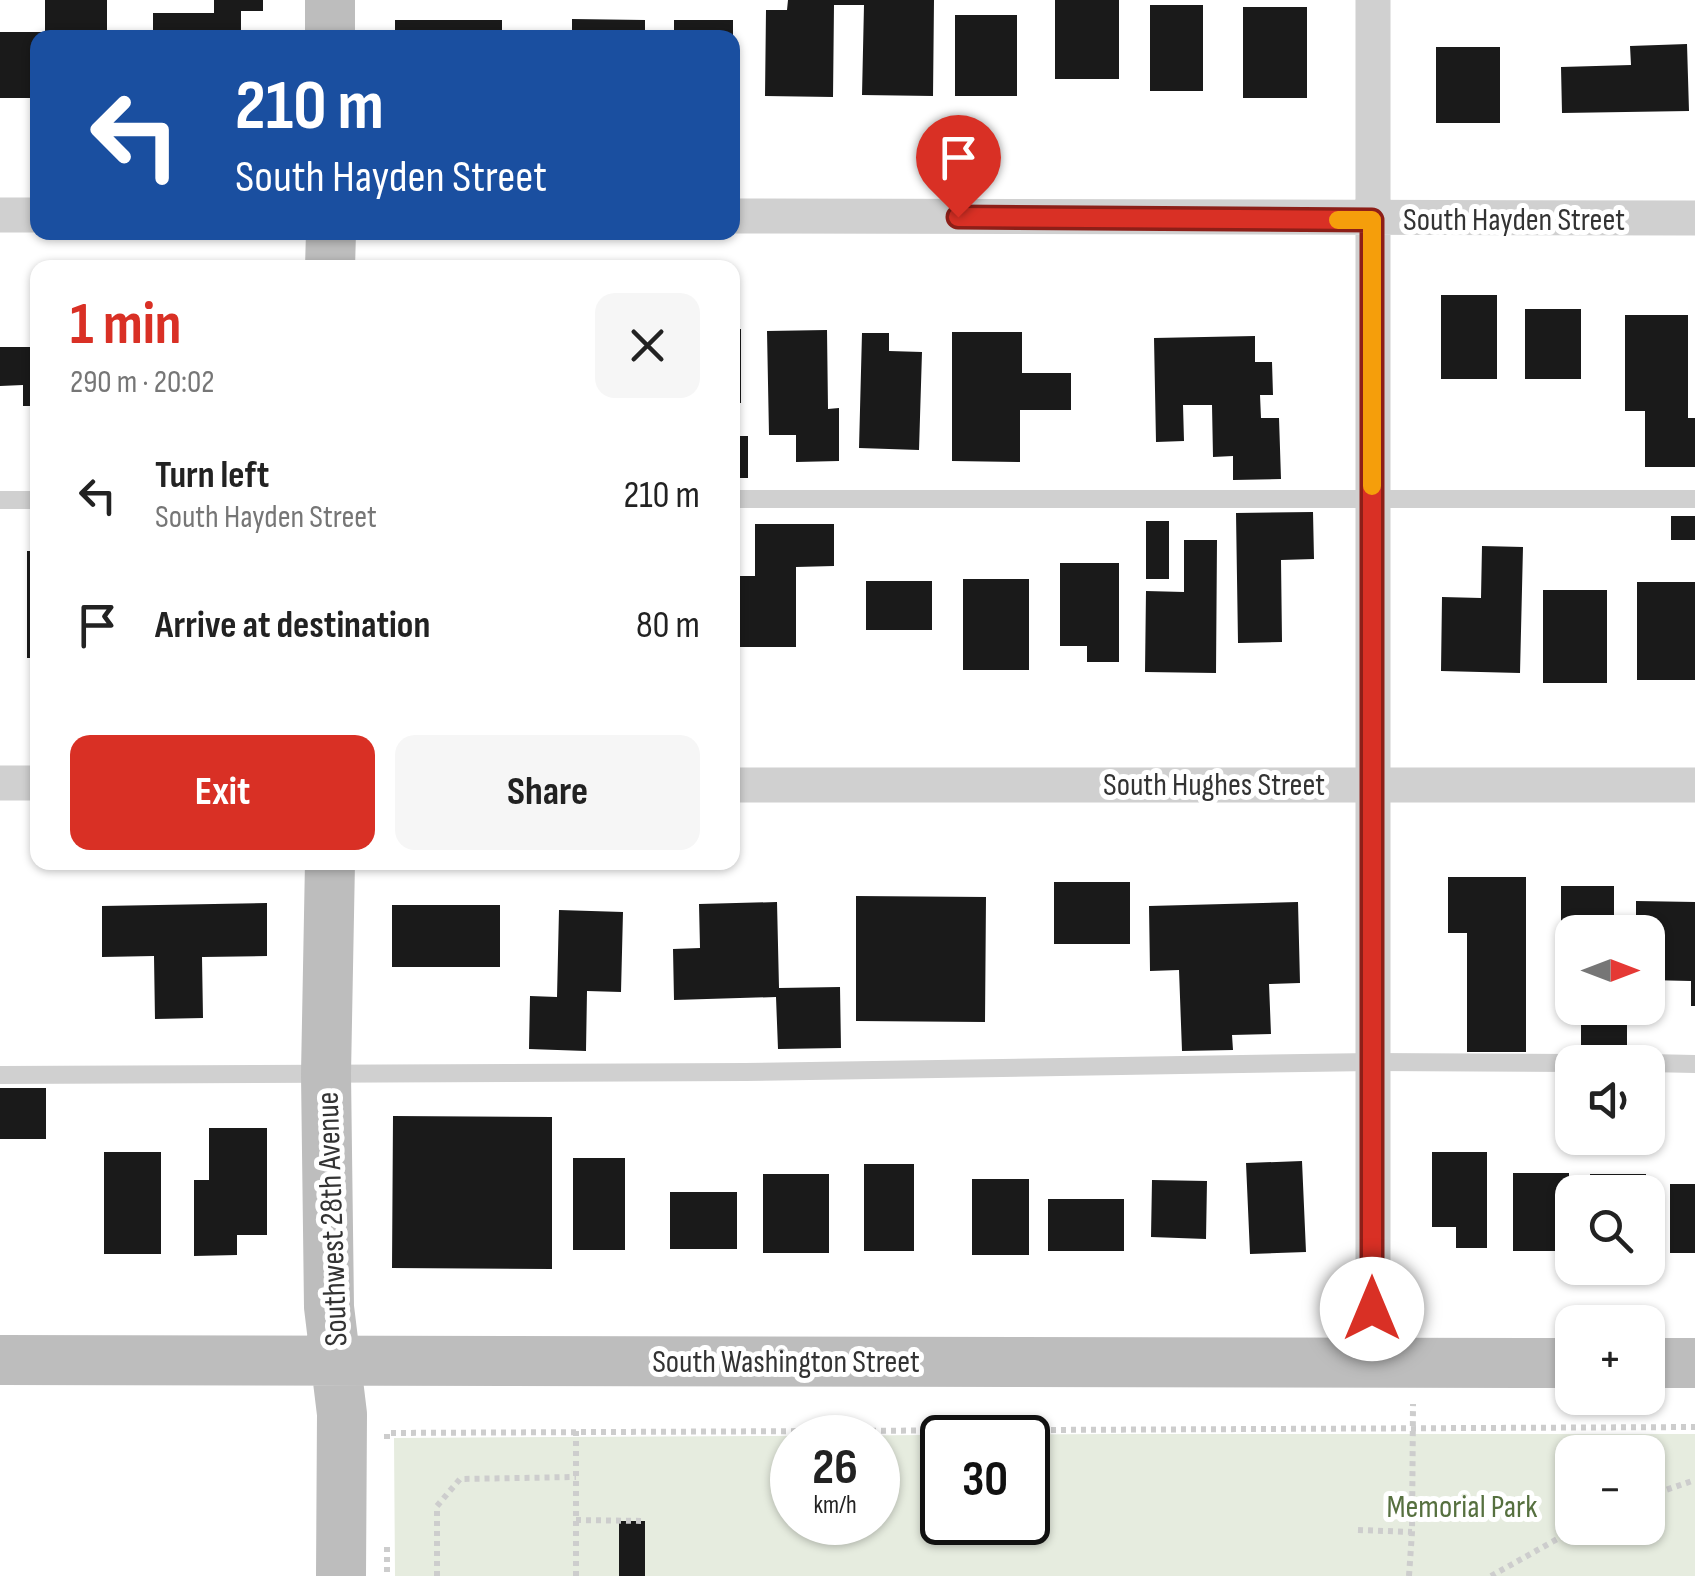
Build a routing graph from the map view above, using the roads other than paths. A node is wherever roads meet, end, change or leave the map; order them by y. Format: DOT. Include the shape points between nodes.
graph roads {
  1 [pos="330,0"];
  2 [pos="1374,0"];
  3 [pos="330,30"];
  4 [pos="0,215"];
  5 [pos="30,215"];
  6 [pos="740,216"];
  7 [pos="1695,218"];
  8 [pos="1372,220"];
  9 [pos="1372,497"];
  10 [pos="740,499"];
  11 [pos="1695,499"];
  12 [pos="0,500"];
  13 [pos="30,500"];
  14 [pos="0,783"];
  15 [pos="30,783"];
  16 [pos="740,784"];
  17 [pos="1371,784"];
  18 [pos="1695,785"];
  19 [pos="330,870"];
  20 [pos="1372,1062"];
  21 [pos="1555,1063"];
  22 [pos="1665,1064"];
  23 [pos="1695,1064"];
  24 [pos="326,1074"];
  25 [pos="0,1076"];
  26 [pos="335,1359"];
  27 [pos="0,1360"];
  28 [pos="1393,1362"];
  29 [pos="1555,1363"];
  30 [pos="1665,1363"];
  31 [pos="1695,1363"];
  32 [pos="342,1576"];
  1 -- 3 [label="main road"];
  2 -- 8 [label="street"];
  4 -- 5 [label="street"];
  6 -- 8 [label="street, South Hayden Street"];
  7 -- 8 [label="street, South Hayden Street"];
  8 -- 9 [label="street"];
  9 -- 10 [label="lane"];
  9 -- 11 [label="lane"];
  9 -- 17 [label="street"];
  12 -- 13 [label="lane"];
  14 -- 15 [label="street"];
  16 -- 17 [label="street, South Hughes Street"];
  17 -- 18 [label="street, South Hughes Street"];
  17 -- 20 [label="street"];
  19 -- 24 [label="main road, Southwest 28th Avenue"];
  20 -- 21 [label="lane"];
  20 -- 24 [label="lane"];
  20 -- 28 [label="street"];
  22 -- 23 [label="lane"];
  24 -- 25 [label="lane"];
  24 -- 26 [label="main road, Southwest 28th Avenue"];
  26 -- 27 [label="main road, South Washington Street"];
  26 -- 28 [label="main road, South Washington Street"];
  26 -- 32 [label="main road, Southwest 28th Avenue" via="342,1414"];
  28 -- 29 [label="main road, South Washington Street"];
  30 -- 31 [label="main road"];
}
